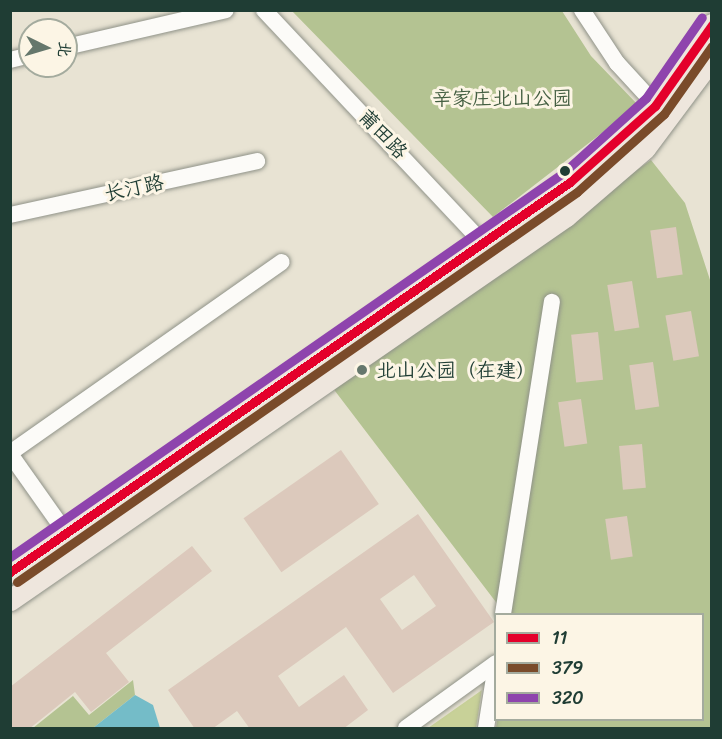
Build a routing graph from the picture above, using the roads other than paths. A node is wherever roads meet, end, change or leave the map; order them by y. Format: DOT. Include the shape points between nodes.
graph roads {
  1 [pos="226,10"];
  2 [pos="264,10"];
  3 [pos="582,10"];
  4 [pos="711,24"];
  5 [pos="78,44"];
  6 [pos="711,57"];
  7 [pos="663,113"];
  8 [pos="257,161"];
  9 [pos="10,215"];
  10 [pos="487,242"];
  11 [pos="499,260"];
  12 [pos="282,262"];
  13 [pos="552,302"];
  14 [pos="10,454"];
  15 [pos="65,532"];
  16 [pos="78,550"];
  17 [pos="10,572"];
  18 [pos="10,600"];
  19 [pos="503,613"];
  20 [pos="494,665"];
  21 [pos="494,671"];
  22 [pos="406,729"];
  23 [pos="486,729"];
  1 -- 5 [label="street"];
  2 -- 10 [label="street, 莆田路"];
  3 -- 7 [label="street" via="617,63"];
  4 -- 7 [label="main road"];
  6 -- 7 [label="main road"];
  7 -- 10 [label="main road"];
  7 -- 11 [label="main road" via="627,167"];
  8 -- 9 [label="street, 长汀路"];
  10 -- 11 [label="street, 莆田路"];
  10 -- 15 [label="main road"];
  11 -- 16 [label="main road"];
  12 -- 14 [label="street"];
  13 -- 19 [label="street"];
  14 -- 15 [label="street"];
  15 -- 16 [label="street"];
  15 -- 17 [label="main road"];
  16 -- 18 [label="main road"];
  20 -- 22 [label="street"];
  21 -- 23 [label="street"];
}
